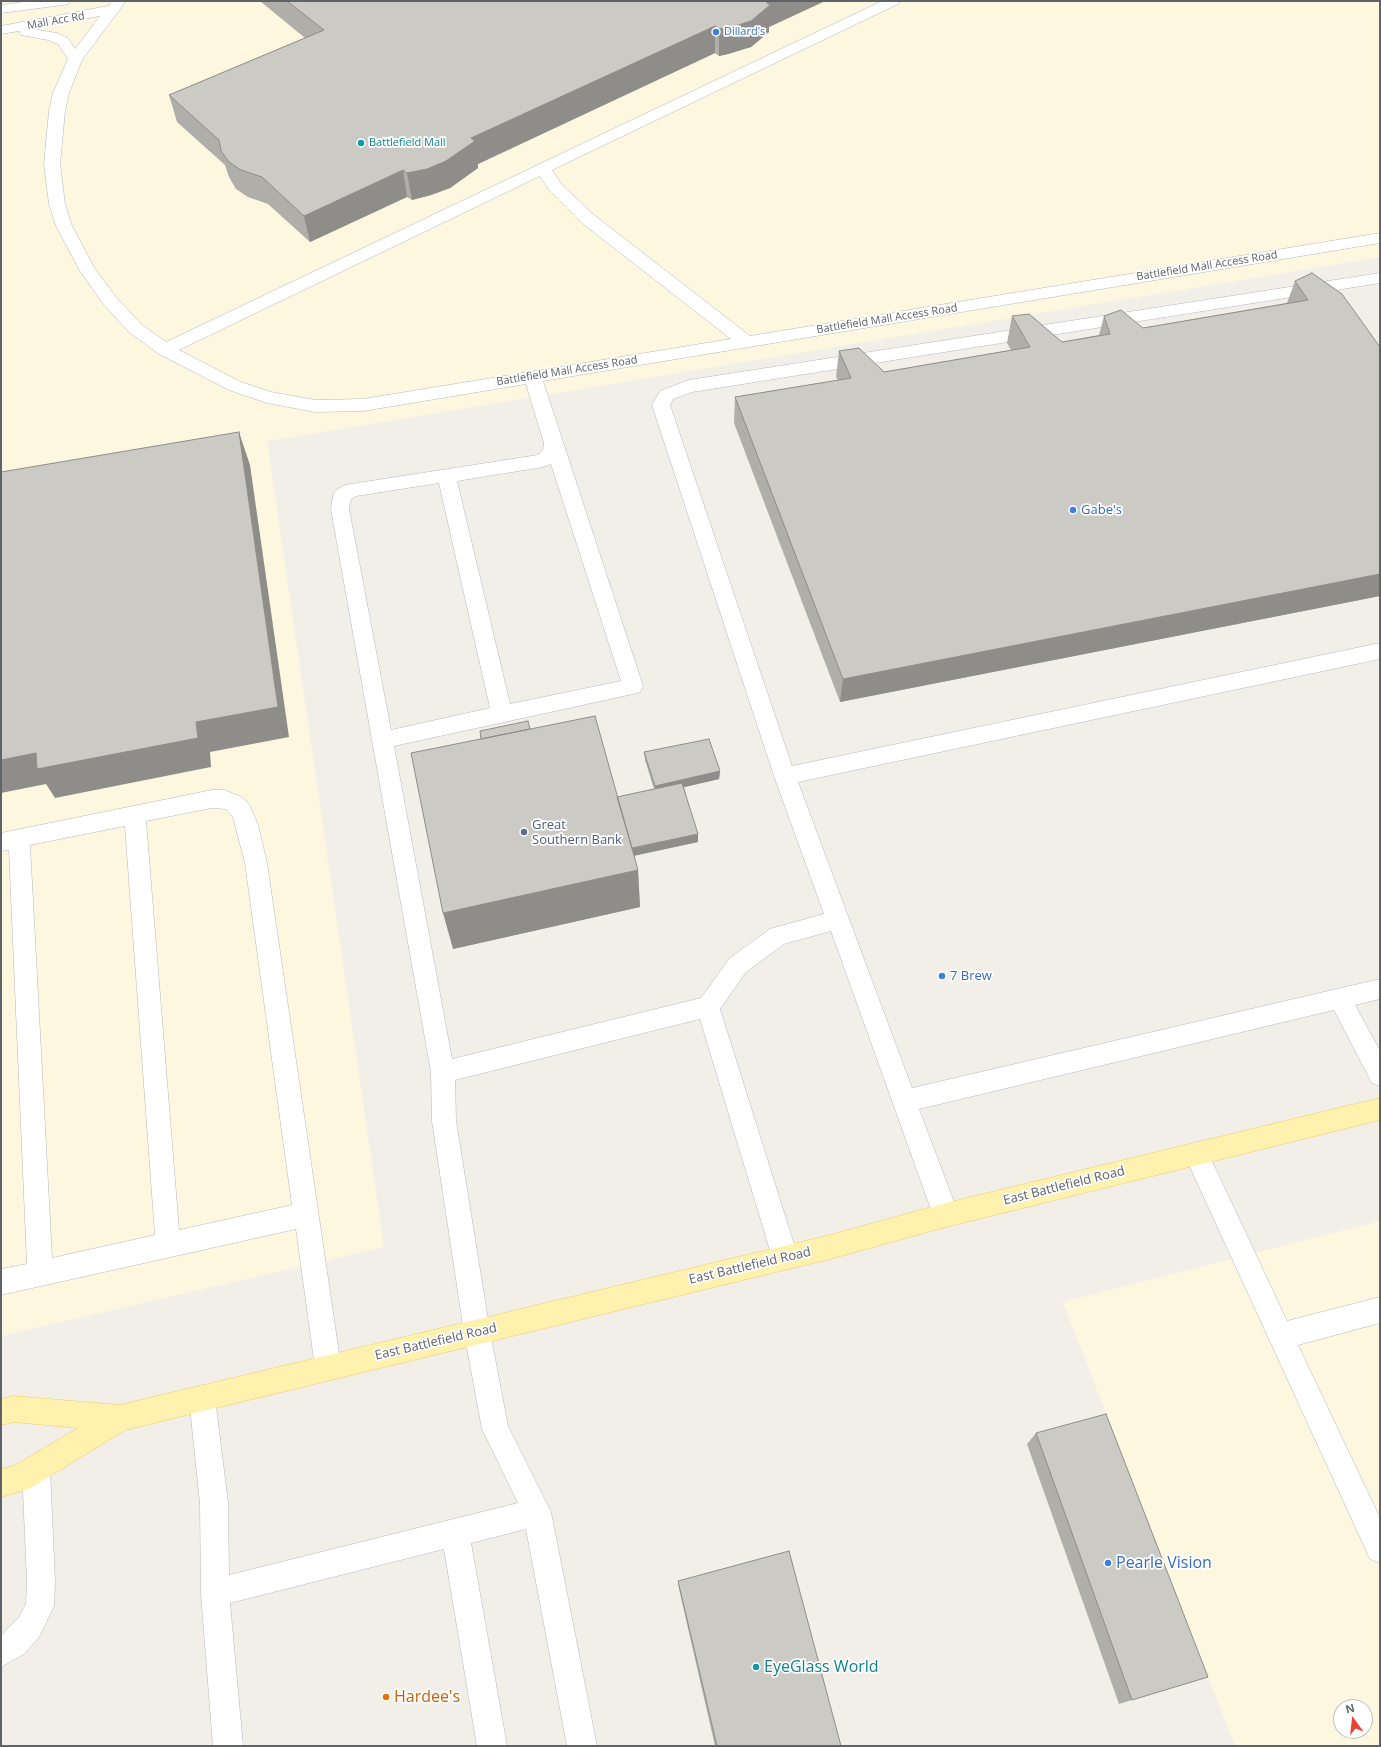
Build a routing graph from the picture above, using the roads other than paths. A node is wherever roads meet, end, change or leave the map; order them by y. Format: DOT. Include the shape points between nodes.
graph roads {
  1 [pos="63,1"];
  2 [pos="893,1"];
  3 [pos="115,6"];
  4 [pos="1,9"];
  5 [pos="1,31"];
  6 [pos="75,59"];
  7 [pos="543,168"];
  8 [pos="1380,238"];
  9 [pos="1380,278"];
  10 [pos="747,342"];
  11 [pos="165,350"];
  12 [pos="532,377"];
  13 [pos="553,443"];
  14 [pos="447,476"];
  15 [pos="1380,650"];
  16 [pos="502,714"];
  17 [pos="382,740"];
  18 [pos="785,776"];
  19 [pos="135,815"];
  20 [pos="10,840"];
  21 [pos="837,920"];
  22 [pos="1380,989"];
  23 [pos="1340,999"];
  24 [pos="708,1007"];
  25 [pos="443,1072"];
  26 [pos="1380,1074"];
  27 [pos="904,1101"];
  28 [pos="1380,1110"];
  29 [pos="1196,1154"];
  30 [pos="307,1214"];
  31 [pos="946,1215"];
  32 [pos="168,1245"];
  33 [pos="785,1257"];
  34 [pos="40,1274"];
  35 [pos="1,1282"];
  36 [pos="1380,1310"];
  37 [pos="477,1332"];
  38 [pos="1281,1336"];
  39 [pos="328,1367"];
  40 [pos="202,1398"];
  41 [pos="1,1412"];
  42 [pos="120,1418"];
  43 [pos="36,1469"];
  44 [pos="1,1483"];
  45 [pos="537,1512"];
  46 [pos="455,1533"];
  47 [pos="1380,1549"];
  48 [pos="215,1593"];
  49 [pos="1,1653"];
  50 [pos="228,1746"];
  51 [pos="492,1746"];
  52 [pos="582,1746"];
  1 -- 4 [label="street"];
  2 -- 7 [label="street"];
  3 -- 5 [label="street, Mall Acc Rd"];
  3 -- 6 [label="street, Battlefield Mall Access Road"];
  5 -- 6 [label="street" via="22,31 52,36 63,41"];
  6 -- 11 [label="street, Battlefield Mall Access Road" via="61,93 54,127 52,164 57,204 64,226 88,271 110,301 135,328"];
  7 -- 10 [label="street" via="555,187 588,218"];
  7 -- 11 [label="street"];
  8 -- 10 [label="street, Battlefield Mall Access Road"];
  9 -- 18 [label="street" via="697,385 666,395 661,405"];
  10 -- 12 [label="street, Battlefield Mall Access Road"];
  11 -- 12 [label="street, Battlefield Mall Access Road" via="235,386 267,397 315,406 363,405"];
  12 -- 13 [label="street"];
  13 -- 14 [label="street" via="552,452 543,461"];
  13 -- 16 [label="street" via="633,686"];
  14 -- 16 [label="street"];
  14 -- 17 [label="street" via="352,490 342,496 340,509"];
  15 -- 18 [label="street"];
  16 -- 17 [label="street"];
  17 -- 25 [label="street"];
  18 -- 21 [label="street"];
  19 -- 20 [label="street"];
  19 -- 30 [label="street" via="212,799 224,799 234,803 242,812 256,863"];
  19 -- 32 [label="street"];
  20 -- 34 [label="street"];
  21 -- 24 [label="street" via="778,936 738,964"];
  21 -- 27 [label="street"];
  22 -- 23 [label="street"];
  23 -- 26 [label="street"];
  23 -- 27 [label="street"];
  24 -- 25 [label="street"];
  24 -- 33 [label="street"];
  25 -- 37 [label="street" via="444,1122"];
  27 -- 31 [label="street"];
  28 -- 29 [label="main road, East Battlefield Road"];
  29 -- 31 [label="main road, East Battlefield Road"];
  29 -- 38 [label="street"];
  30 -- 32 [label="street"];
  30 -- 39 [label="street"];
  31 -- 33 [label="main road, East Battlefield Road"];
  32 -- 34 [label="street"];
  33 -- 37 [label="main road, East Battlefield Road"];
  34 -- 35 [label="street"];
  36 -- 38 [label="street"];
  37 -- 39 [label="main road, East Battlefield Road"];
  37 -- 45 [label="street" via="495,1429"];
  38 -- 47 [label="street"];
  39 -- 40 [label="main road, East Battlefield Road"];
  40 -- 42 [label="main road, East Battlefield Road"];
  40 -- 48 [label="street" via="214,1504"];
  41 -- 42 [label="main road, East Battlefield Road" via="14,1409"];
  42 -- 43 [label="main road, East Battlefield Road"];
  43 -- 44 [label="main road, East Battlefield Road" via="19,1479"];
  43 -- 49 [label="street" via="40,1606 30,1627"];
  45 -- 46 [label="street"];
  45 -- 52 [label="street"];
  46 -- 48 [label="street"];
  46 -- 51 [label="street"];
  48 -- 50 [label="street"];
}
